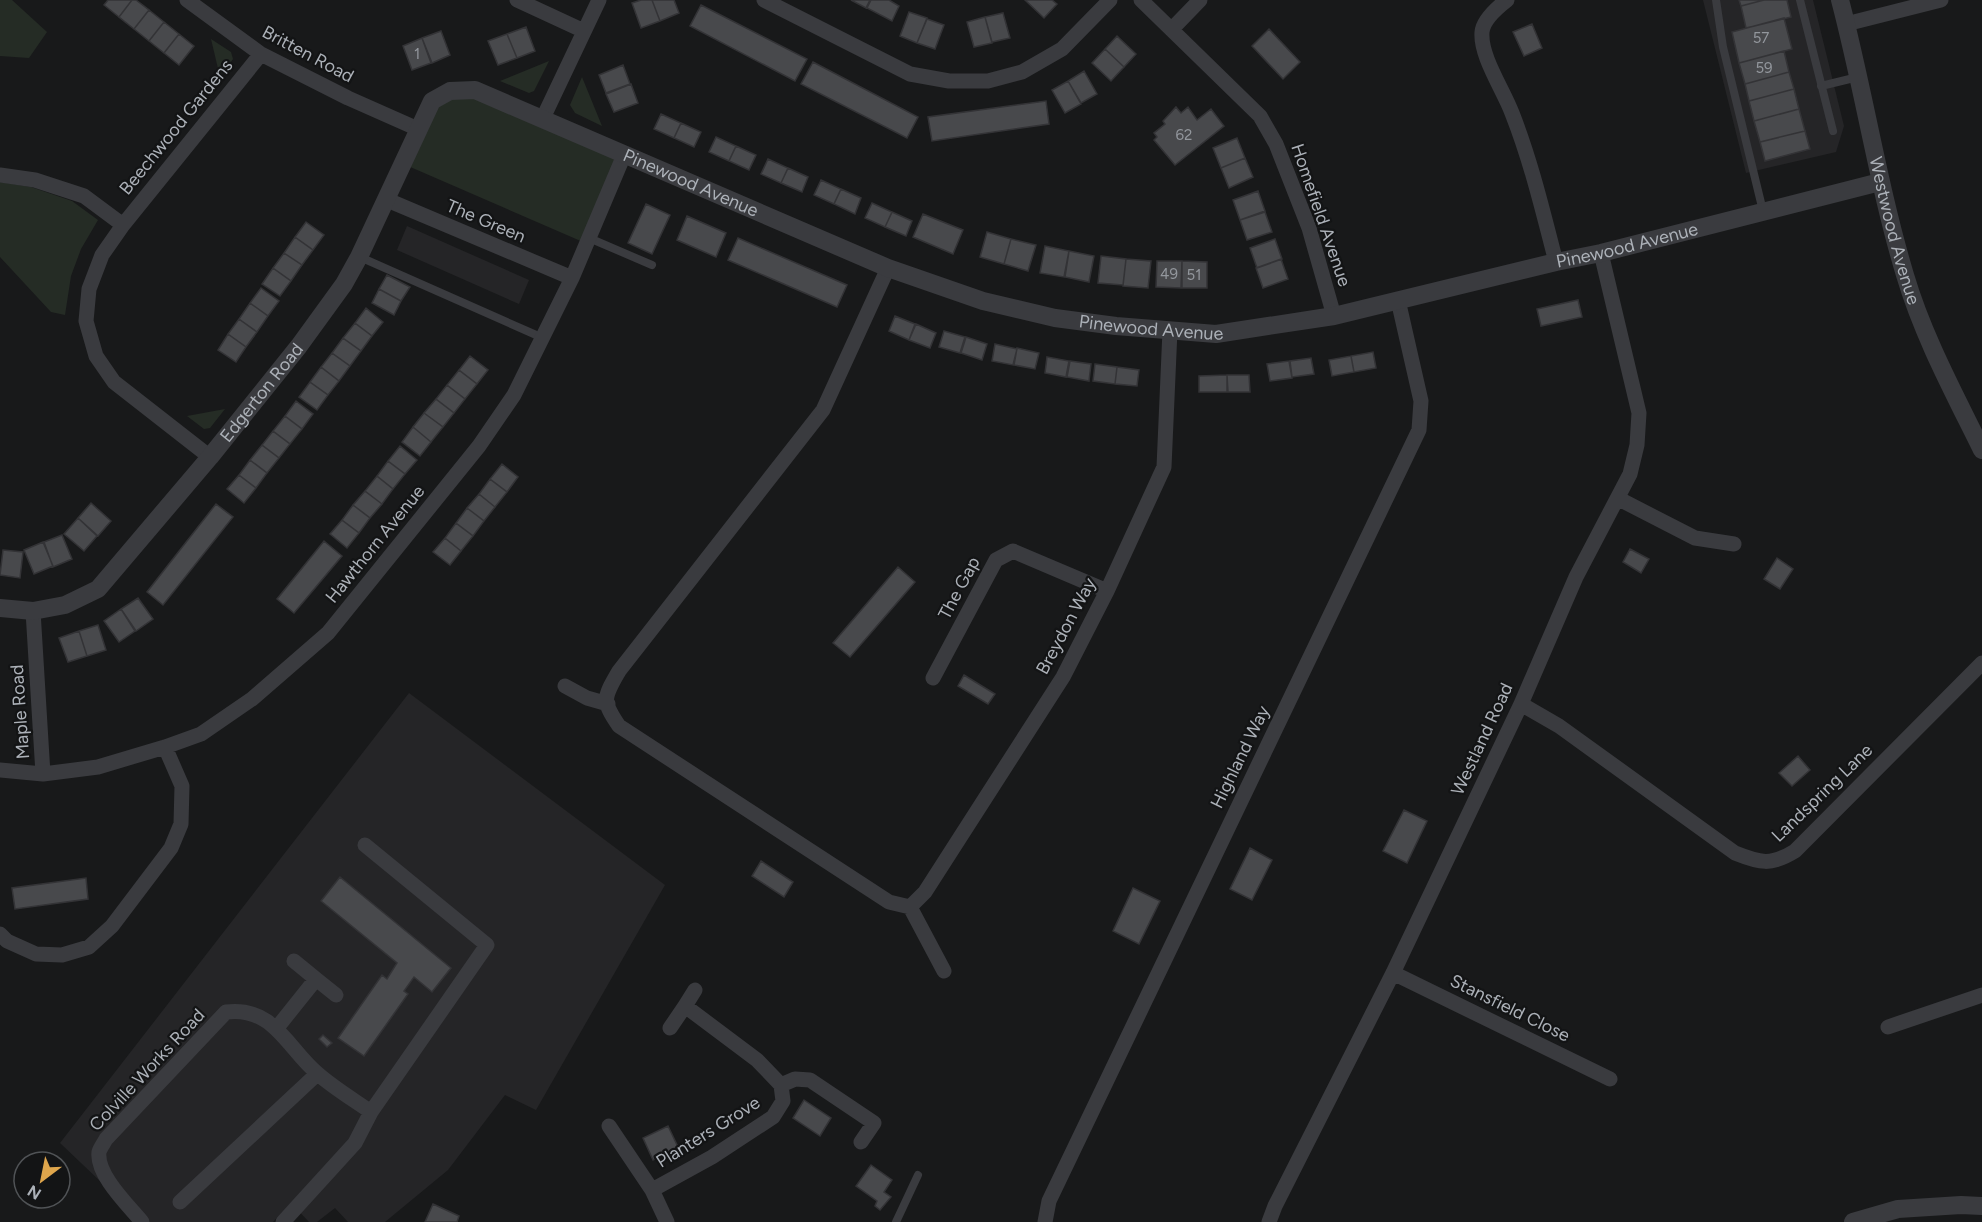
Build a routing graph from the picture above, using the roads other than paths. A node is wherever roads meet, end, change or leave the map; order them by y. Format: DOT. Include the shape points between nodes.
graph roads {
  1 [pos="188,0"];
  2 [pos="518,0"];
  3 [pos="599,0"];
  4 [pos="764,0"];
  5 [pos="1110,0"];
  6 [pos="1141,0"];
  7 [pos="1200,0"];
  8 [pos="1507,0"];
  9 [pos="1716,0"];
  10 [pos="1800,0"];
  11 [pos="1839,0"];
  12 [pos="1941,0"];
  13 [pos="1846,24"];
  14 [pos="1172,29"];
  15 [pos="584,31"];
  16 [pos="261,54"];
  17 [pos="1858,77"];
  18 [pos="1821,86"];
  19 [pos="450,91"];
  20 [pos="543,118"];
  21 [pos="418,129"];
  22 [pos="1833,131"];
  23 [pos="624,155"];
  24 [pos="0,175"];
  25 [pos="1880,182"];
  26 [pos="385,199"];
  27 [pos="1763,211"];
  28 [pos="123,225"];
  29 [pos="589,238"];
  30 [pos="1601,253"];
  31 [pos="359,257"];
  32 [pos="1556,262"];
  33 [pos="652,265"];
  34 [pos="888,268"];
  35 [pos="572,279"];
  36 [pos="1398,300"];
  37 [pos="1334,316"];
  38 [pos="1170,330"];
  39 [pos="543,338"];
  40 [pos="1982,450"];
  41 [pos="210,457"];
  42 [pos="1619,499"];
  43 [pos="1734,544"];
  44 [pos="1107,591"];
  45 [pos="0,608"];
  46 [pos="33,611"];
  47 [pos="1982,663"];
  48 [pos="933,678"];
  49 [pos="565,686"];
  50 [pos="608,704"];
  51 [pos="1521,704"];
  52 [pos="165,747"];
  53 [pos="0,770"];
  54 [pos="43,774"];
  55 [pos="365,845"];
  56 [pos="910,907"];
  57 [pos="0,934"];
  58 [pos="294,961"];
  59 [pos="944,971"];
  60 [pos="1393,973"];
  61 [pos="316,979"];
  62 [pos="695,990"];
  63 [pos="336,994"];
  64 [pos="1982,995"];
  65 [pos="685,1006"];
  66 [pos="1888,1027"];
  67 [pos="670,1028"];
  68 [pos="276,1029"];
  69 [pos="317,1074"];
  70 [pos="1610,1079"];
  71 [pos="781,1086"];
  72 [pos="371,1112"];
  73 [pos="609,1126"];
  74 [pos="861,1142"];
  75 [pos="918,1175"];
  76 [pos="652,1190"];
  77 [pos="180,1202"];
  78 [pos="1982,1206"];
  79 [pos="142,1222"];
  80 [pos="283,1222"];
  81 [pos="666,1222"];
  82 [pos="896,1222"];
  83 [pos="1045,1222"];
  84 [pos="1269,1222"];
  85 [pos="1853,1222"];
  1 -- 16 [label="street, Britten Road"];
  2 -- 15 [label="street"];
  3 -- 15 [label="street"];
  4 -- 5 [label="street" via="910,74 949,81 988,81 1022,72 1062,49"];
  6 -- 14 [label="street, Homefield Avenue"];
  7 -- 14 [label="street"];
  8 -- 32 [label="street" via="1482,29 1483,48 1512,113"];
  9 -- 27 [label="lane" via="1723,47"];
  10 -- 18 [label="lane"];
  11 -- 13 [label="street, Westwood Avenue"];
  12 -- 13 [label="street"];
  13 -- 17 [label="street, Westwood Avenue"];
  14 -- 37 [label="street, Homefield Avenue" via="1260,116 1276,144 1309,228"];
  15 -- 20 [label="street"];
  16 -- 21 [label="street, Britten Road"];
  16 -- 28 [label="street, Beechwood Gardens"];
  17 -- 18 [label="lane"];
  17 -- 25 [label="street, Westwood Avenue"];
  18 -- 22 [label="lane"];
  19 -- 20 [label="street, Pinewood Avenue" via="474,90"];
  19 -- 21 [label="street, Edgerton Road" via="432,101"];
  20 -- 23 [label="street, Pinewood Avenue"];
  21 -- 26 [label="street, Edgerton Road"];
  23 -- 29 [label="street, Hawthorn Avenue"];
  23 -- 34 [label="street, Pinewood Avenue"];
  24 -- 28 [label="street, Beechwood Gardens" via="35,180 84,196"];
  25 -- 27 [label="street, Pinewood Avenue"];
  25 -- 40 [label="street, Westwood Avenue" via="1905,277 1938,362"];
  26 -- 31 [label="street, Edgerton Road"];
  26 -- 35 [label="street, The Green"];
  27 -- 30 [label="street, Pinewood Avenue"];
  28 -- 41 [label="street, Beechwood Gardens" via="102,255 89,289 86,321 96,356 114,382"];
  29 -- 33 [label="lane"];
  29 -- 35 [label="street, Hawthorn Avenue"];
  30 -- 32 [label="street, Pinewood Avenue"];
  30 -- 42 [label="street, Westland Road" via="1638,413 1637,445"];
  31 -- 39 [label="lane"];
  31 -- 41 [label="street, Edgerton Road" via="299,346"];
  32 -- 36 [label="street, Pinewood Avenue"];
  34 -- 38 [label="street, Pinewood Avenue" via="983,301 1055,318"];
  34 -- 50 [label="street" via="824,410 619,671 606,693"];
  35 -- 39 [label="street, Hawthorn Avenue"];
  36 -- 37 [label="street, Pinewood Avenue"];
  36 -- 83 [label="street, Highland Way" via="1421,401 1419,429 1049,1201"];
  37 -- 38 [label="street, Pinewood Avenue" via="1216,334"];
  38 -- 44 [label="street, Breydon Way" via="1164,467"];
  39 -- 52 [label="street, Hawthorn Avenue" via="514,395 479,446 328,633 252,699 201,734"];
  41 -- 46 [label="street, Edgerton Road" via="98,589 65,605"];
  42 -- 43 [label="street" via="1695,538"];
  42 -- 51 [label="street, Westland Road" via="1576,577"];
  44 -- 48 [label="street, The Gap" via="1013,551 996,560"];
  44 -- 56 [label="street, Breydon Way" via="1062,677 925,892"];
  45 -- 46 [label="street, Edgerton Road"];
  46 -- 54 [label="street, Maple Road"];
  47 -- 51 [label="street, Landspring Lane" via="1795,851 1768,863 1735,854 1559,726"];
  49 -- 50 [label="street"];
  50 -- 56 [label="street" via="619,726 889,902"];
  51 -- 60 [label="street, Westland Road"];
  52 -- 54 [label="street, Hawthorn Avenue" via="98,767"];
  52 -- 57 [label="street" via="182,786 181,824 171,848 112,926 89,947 62,955 36,954"];
  53 -- 54 [label="street, Hawthorn Avenue"];
  55 -- 72 [label="street" via="487,945"];
  56 -- 59 [label="street"];
  58 -- 61 [label="street"];
  60 -- 70 [label="street, Stansfield Close"];
  60 -- 84 [label="street, Westland Road"];
  61 -- 63 [label="street"];
  61 -- 68 [label="street"];
  62 -- 65 [label="street"];
  64 -- 66 [label="street"];
  65 -- 67 [label="street"];
  65 -- 71 [label="street, Planters Grove" via="757,1060"];
  68 -- 69 [label="street, Colville Works Road"];
  68 -- 79 [label="street, Colville Works Road" via="261,1016 242,1010 226,1012 106,1139 99,1153 101,1164 109,1182"];
  69 -- 72 [label="street, Colville Works Road"];
  69 -- 77 [label="street"];
  71 -- 74 [label="street" via="795,1079 810,1080 874,1123"];
  71 -- 76 [label="street, Planters Grove" via="783,1101 773,1117 712,1158"];
  72 -- 80 [label="street" via="350,1150"];
  73 -- 76 [label="street, Planters Grove"];
  75 -- 82 [label="lane"];
  76 -- 81 [label="street, Planters Grove"];
  78 -- 85 [label="street" via="1898,1209"];
}
